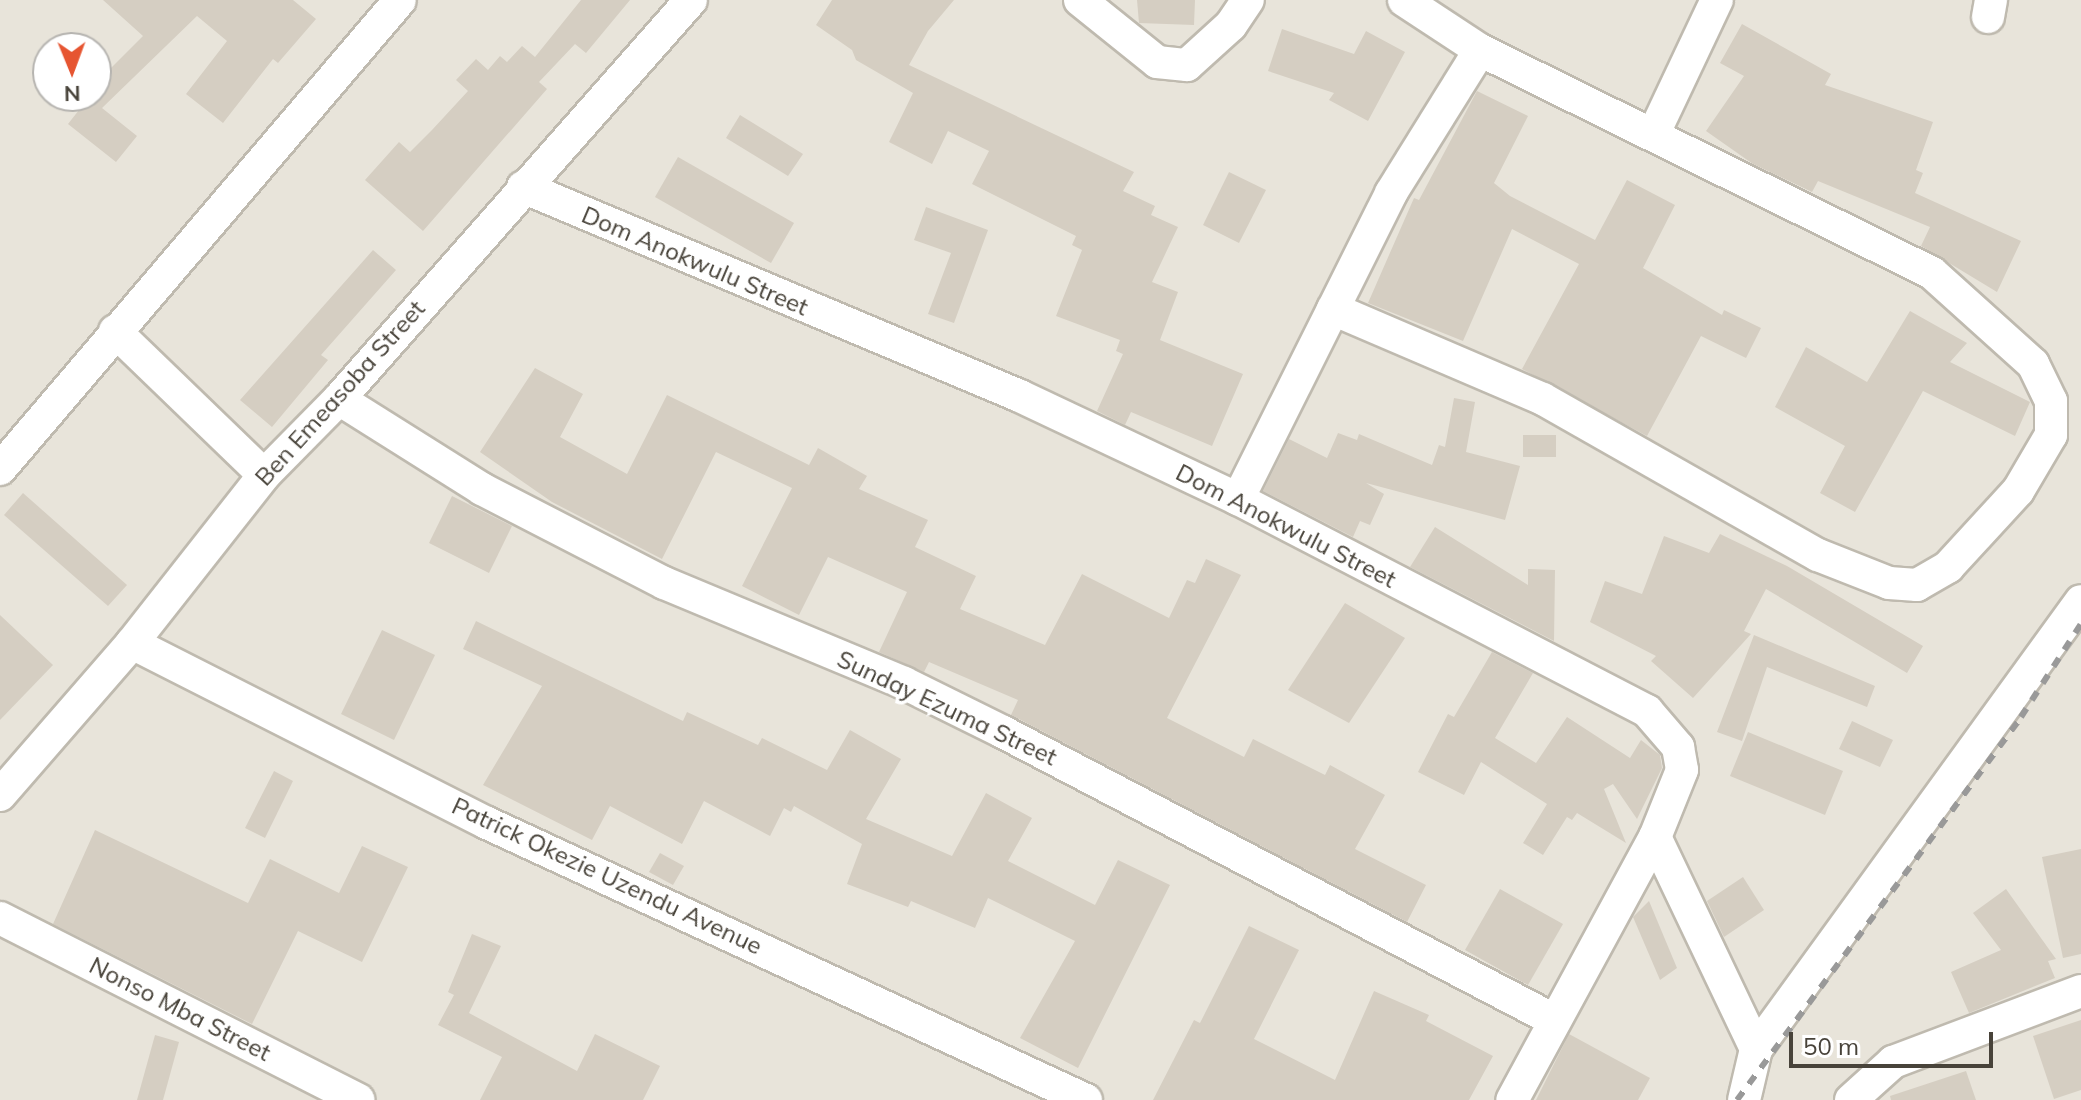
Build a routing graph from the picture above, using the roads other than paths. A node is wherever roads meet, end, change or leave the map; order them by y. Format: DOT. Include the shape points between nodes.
graph roads {
  1 [pos="400,0"];
  2 [pos="691,0"];
  3 [pos="1080,0"];
  4 [pos="1248,0"];
  5 [pos="1404,0"];
  6 [pos="1717,0"];
  7 [pos="1480,50"];
  8 [pos="1654,133"];
  9 [pos="523,187"];
  10 [pos="1333,309"];
  11 [pos="115,331"];
  12 [pos="339,399"];
  13 [pos="0,469"];
  14 [pos="264,475"];
  15 [pos="1238,499"];
  16 [pos="2081,601"];
  17 [pos="132,643"];
  18 [pos="0,795"];
  19 [pos="1655,837"];
  20 [pos="0,918"];
  21 [pos="2081,991"];
  22 [pos="1554,1020"];
  23 [pos="1756,1049"];
  24 [pos="359,1100"];
  25 [pos="1086,1100"];
  26 [pos="1512,1100"];
  27 [pos="1744,1100"];
  28 [pos="1851,1100"];
  1 -- 11 [label="street"];
  2 -- 9 [label="street, Ben Emeasoba Street"];
  3 -- 4 [label="street" via="1157,62 1187,65 1231,25"];
  5 -- 7 [label="street"];
  6 -- 8 [label="street"];
  7 -- 8 [label="street"];
  7 -- 10 [label="street" via="1391,193"];
  8 -- 10 [label="street" via="1932,273 2033,364 2051,401 2051,435 2018,491 1948,567 1917,585 1889,583 1818,555 1543,399"];
  9 -- 12 [label="street, Ben Emeasoba Street"];
  9 -- 15 [label="street, Dom Anokwulu Street" via="1020,396"];
  10 -- 15 [label="street"];
  11 -- 13 [label="street"];
  11 -- 14 [label="street"];
  12 -- 14 [label="street, Ben Emeasoba Street"];
  12 -- 22 [label="street, Sunday Ezuma Street" via="482,489 664,583 904,683"];
  14 -- 17 [label="street, Ben Emeasoba Street"];
  15 -- 19 [label="street, Dom Anokwulu Street" via="1647,711 1678,747 1682,770"];
  16 -- 23 [label="street"];
  17 -- 18 [label="street, Ben Emeasoba Street"];
  17 -- 25 [label="street, Patrick Okezie Uzendu Avenue" via="487,823"];
  19 -- 22 [label="street, Dom Anokwulu Street"];
  19 -- 23 [label="street"];
  20 -- 24 [label="street, Nonso Mba Street"];
  21 -- 28 [label="street" via="1893,1062"];
  22 -- 26 [label="street, Dom Anokwulu Street"];
  23 -- 27 [label="street"];
}
